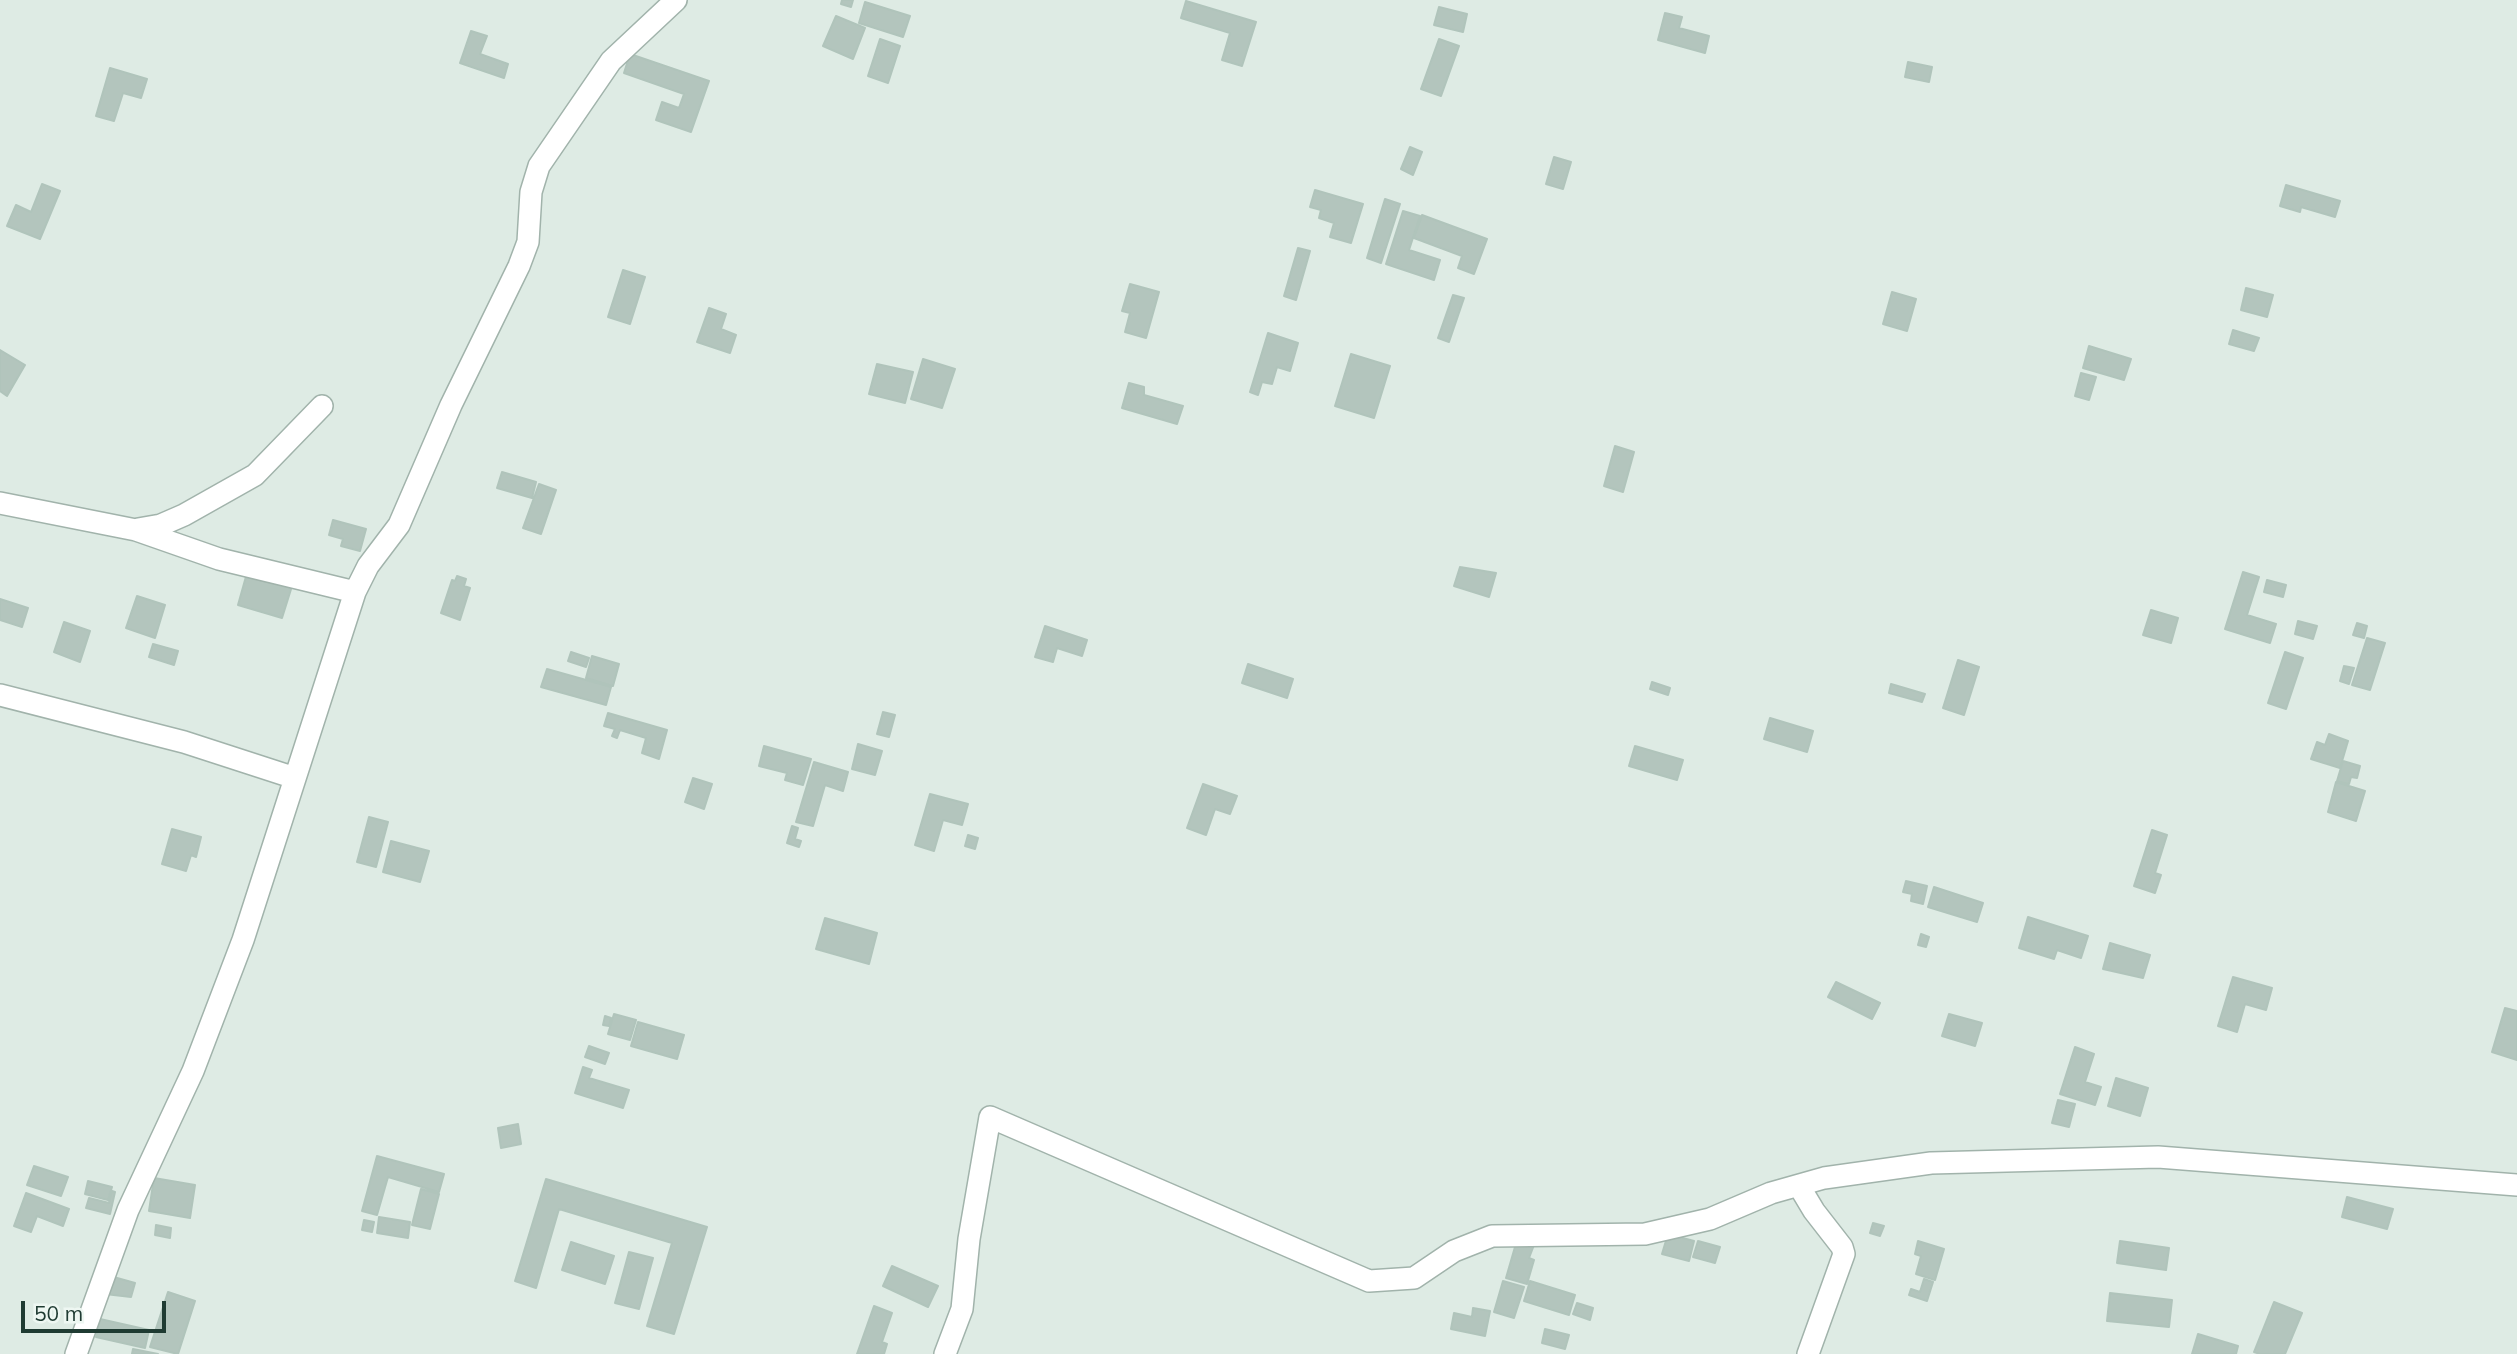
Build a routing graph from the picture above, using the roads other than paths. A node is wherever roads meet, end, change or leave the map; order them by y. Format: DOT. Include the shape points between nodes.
graph roads {
  1 [pos="676,0"];
  2 [pos="322,407"];
  3 [pos="0,503"];
  4 [pos="136,530"];
  5 [pos="355,592"];
  6 [pos="0,695"];
  7 [pos="295,778"];
  8 [pos="2517,1185"];
  9 [pos="1799,1186"];
  10 [pos="76,1354"];
  11 [pos="945,1354"];
  12 [pos="1808,1354"];
  1 -- 5 [label="street" via="611,61 539,166 531,192 528,242 519,266 399,525"];
  2 -- 4 [label="street" via="255,475 195,510"];
  3 -- 4 [label="street"];
  4 -- 5 [label="street" via="219,559"];
  5 -- 7 [label="street"];
  6 -- 7 [label="street" via="184,742"];
  7 -- 10 [label="street" via="243,940 193,1071 128,1210"];
  8 -- 9 [label="street" via="2123,1157 1931,1163 1824,1178"];
  9 -- 11 [label="street" via="1710,1219 1645,1234 1492,1236 1454,1251 1414,1278 1369,1281 990,1117 962,1309"];
  9 -- 12 [label="street" via="1844,1254"];
}
